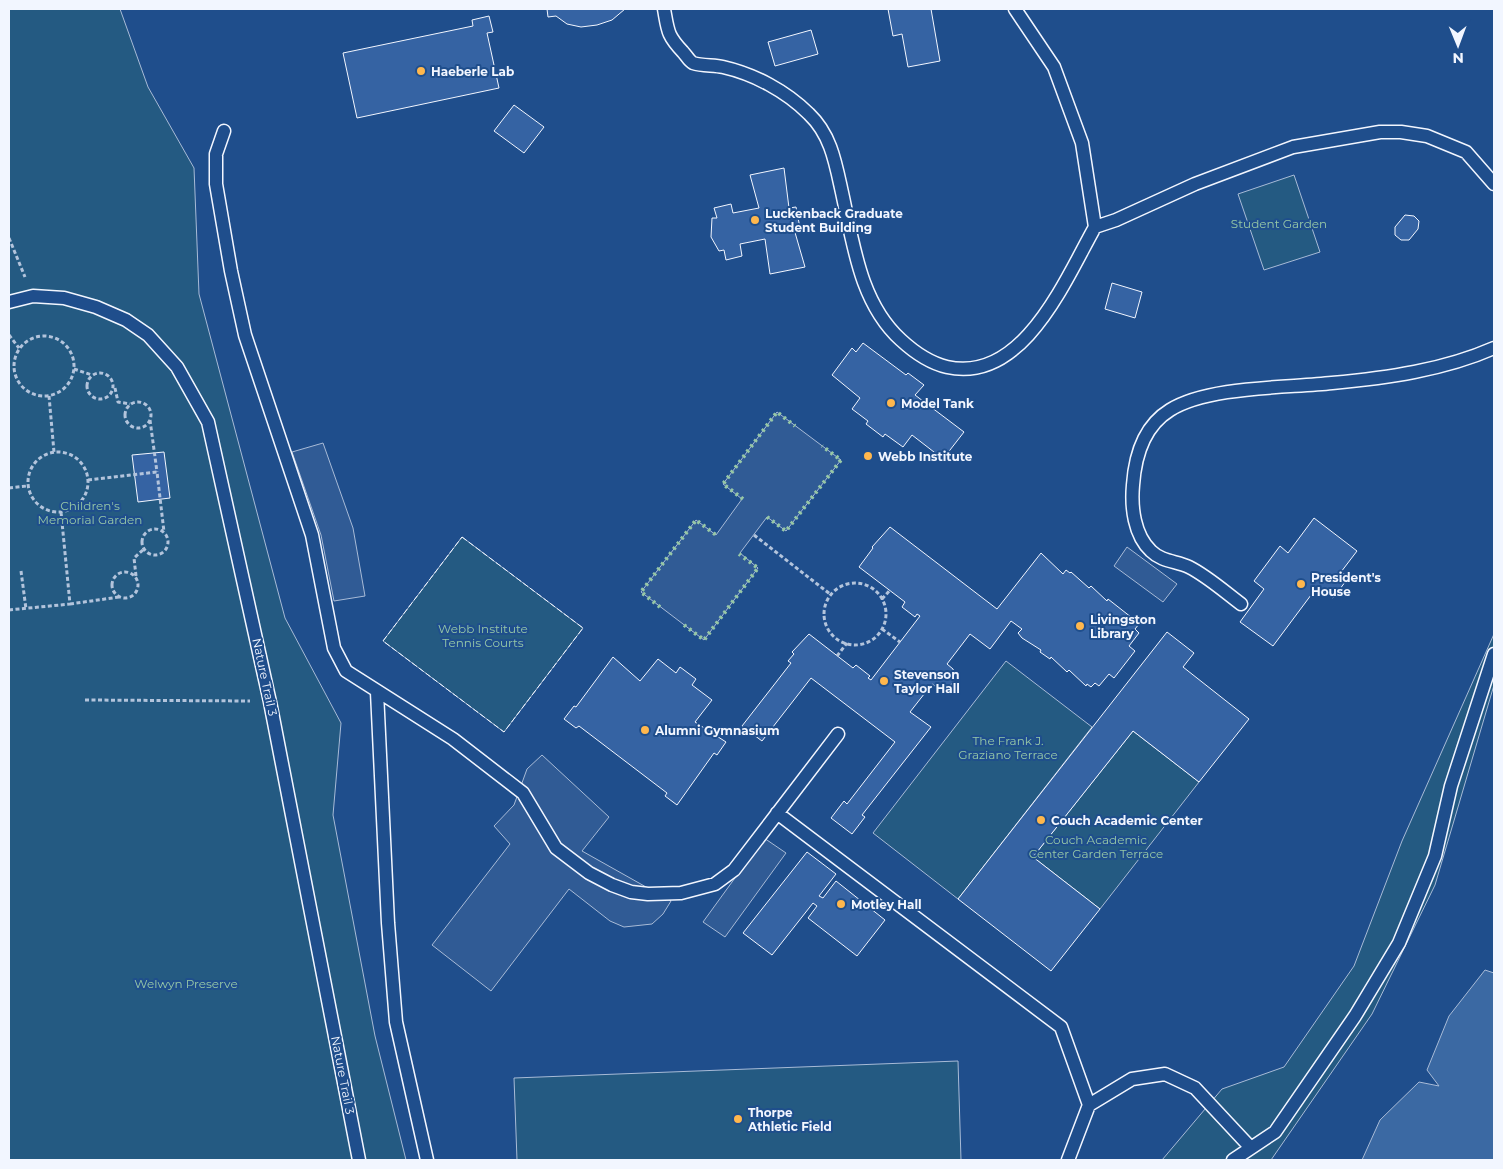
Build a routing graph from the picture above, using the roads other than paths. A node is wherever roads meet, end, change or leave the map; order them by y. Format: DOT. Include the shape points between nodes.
graph roads {
  1 [pos="664,9"];
  2 [pos="1015,9"];
  3 [pos="224,131"];
  4 [pos="1494,184"];
  5 [pos="1095,227"];
  6 [pos="9,302"];
  7 [pos="1494,348"];
  8 [pos="1242,604"];
  9 [pos="1494,654"];
  10 [pos="377,692"];
  11 [pos="838,734"];
  12 [pos="776,813"];
  13 [pos="1089,1105"];
  14 [pos="1251,1148"];
  15 [pos="359,1160"];
  16 [pos="427,1160"];
  17 [pos="1068,1160"];
  18 [pos="1233,1160"];
  1 -- 5 [label="lane" via="669,37 692,63 746,74 784,92 825,132 835,159 859,271 876,309 892,332 936,364 956,368 984,365 1005,357 1028,337 1049,308"];
  2 -- 5 [label="lane" via="1054,67 1082,142"];
  3 -- 10 [label="lane" via="216,154 216,184 245,335 312,535 334,648 346,671"];
  4 -- 5 [label="lane" via="1466,152 1427,136 1380,132 1294,147 1238,166"];
  6 -- 15 [label="lane, Nature Trail 3" via="33,296 64,298 126,320 148,335 177,367 208,422 270,702"];
  7 -- 8 [label="lane" via="1417,372 1261,388 1189,400 1168,410 1152,425 1139,449 1134,469 1132,496 1137,531 1152,552 1170,563 1188,567"];
  9 -- 14 [label="lane" via="1450,786 1435,856 1399,943 1355,1016 1281,1125"];
  10 -- 12 [label="lane" via="453,738 523,792 556,848 589,873 631,892 680,894 715,884 734,870"];
  10 -- 16 [label="lane" via="396,1022"];
  11 -- 12 [label="lane"];
  12 -- 13 [label="lane" via="1061,1026"];
  13 -- 14 [label="lane" via="1132,1079 1165,1074 1195,1088"];
  13 -- 17 [label="lane"];
  14 -- 18 [label="lane"];
}
